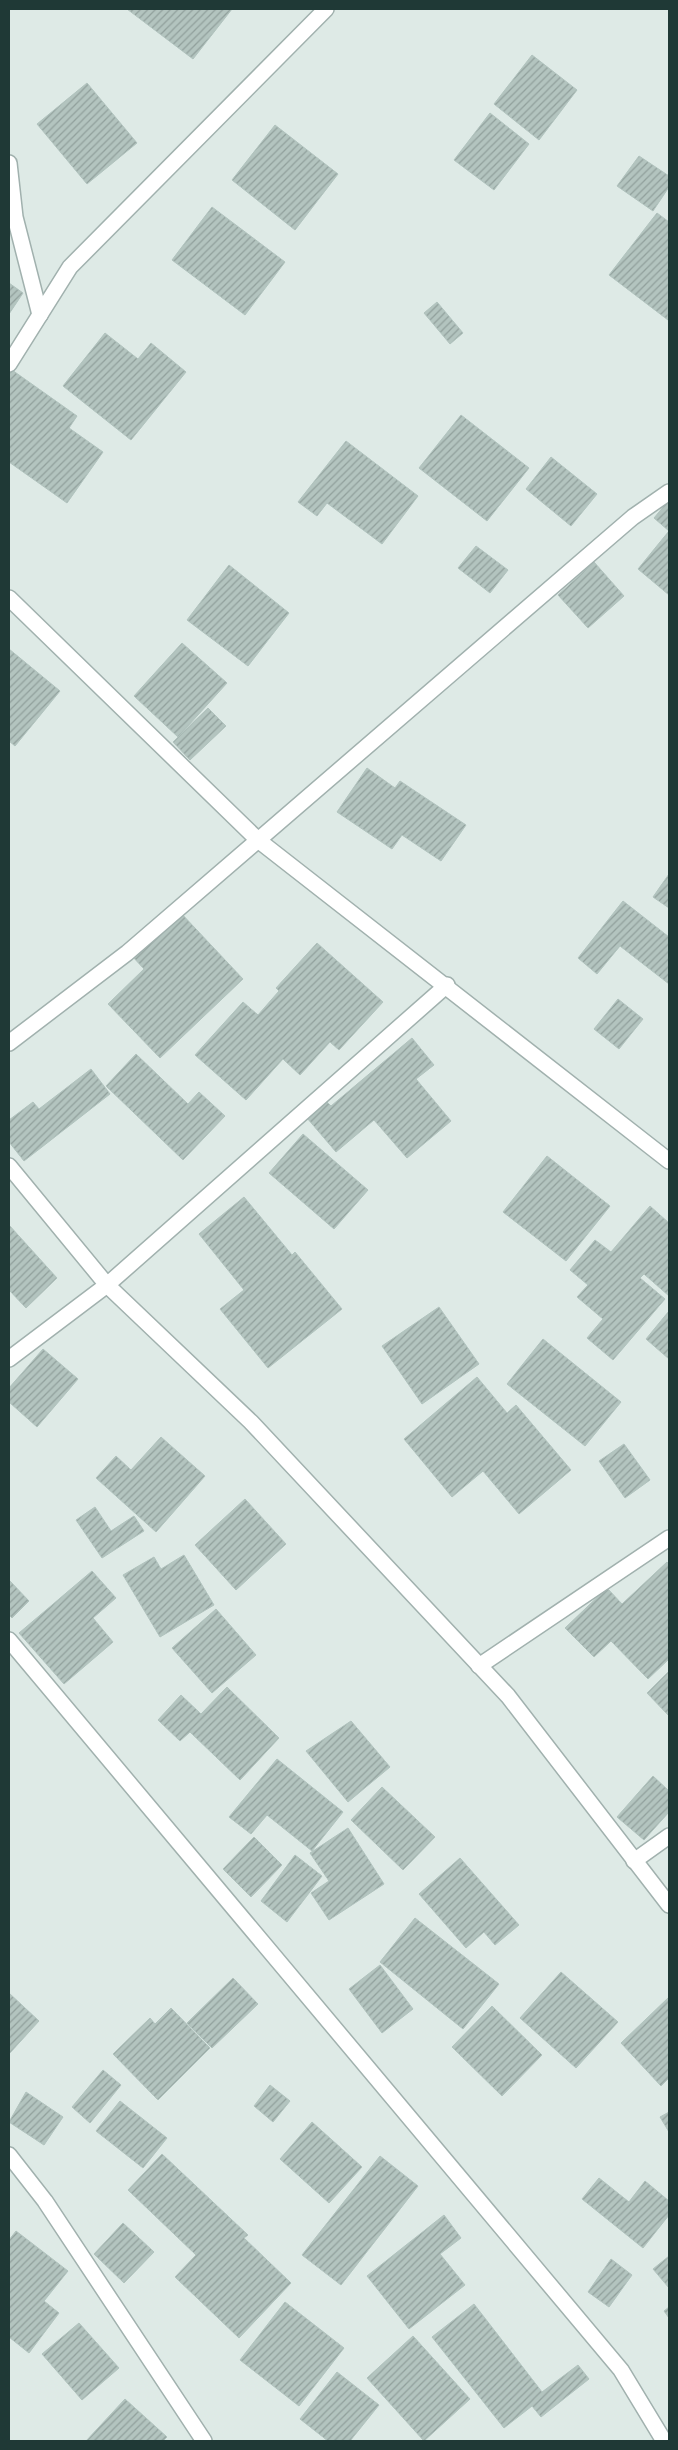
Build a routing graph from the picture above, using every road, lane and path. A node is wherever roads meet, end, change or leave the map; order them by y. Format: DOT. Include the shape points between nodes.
graph roads {
  1 [pos="326,9"];
  2 [pos="9,163"];
  3 [pos="40,315"];
  4 [pos="9,364"];
  5 [pos="669,492"];
  6 [pos="9,598"];
  7 [pos="258,840"];
  8 [pos="447,985"];
  9 [pos="9,1043"];
  10 [pos="669,1161"];
  11 [pos="9,1166"];
  12 [pos="107,1285"];
  13 [pos="9,1359"];
  14 [pos="669,1538"];
  15 [pos="9,1640"];
  16 [pos="480,1666"];
  17 [pos="669,1836"];
  18 [pos="634,1861"];
  19 [pos="669,1906"];
  20 [pos="9,2155"];
  21 [pos="204,2441"];
  22 [pos="664,2441"];
  1 -- 3 [label="street" via="70,267"];
  2 -- 3 [label="street" via="15,217"];
  3 -- 4 [label="street"];
  5 -- 7 [label="street" via="633,517"];
  6 -- 7 [label="street"];
  7 -- 8 [label="street"];
  7 -- 9 [label="street" via="128,953"];
  8 -- 10 [label="street"];
  8 -- 12 [label="street"];
  11 -- 12 [label="street"];
  12 -- 13 [label="street"];
  12 -- 16 [label="street" via="251,1422"];
  14 -- 16 [label="street"];
  15 -- 22 [label="street" via="621,2370"];
  16 -- 18 [label="street" via="508,1696"];
  17 -- 18 [label="street"];
  18 -- 19 [label="street"];
  20 -- 21 [label="street" via="45,2201"];
}
